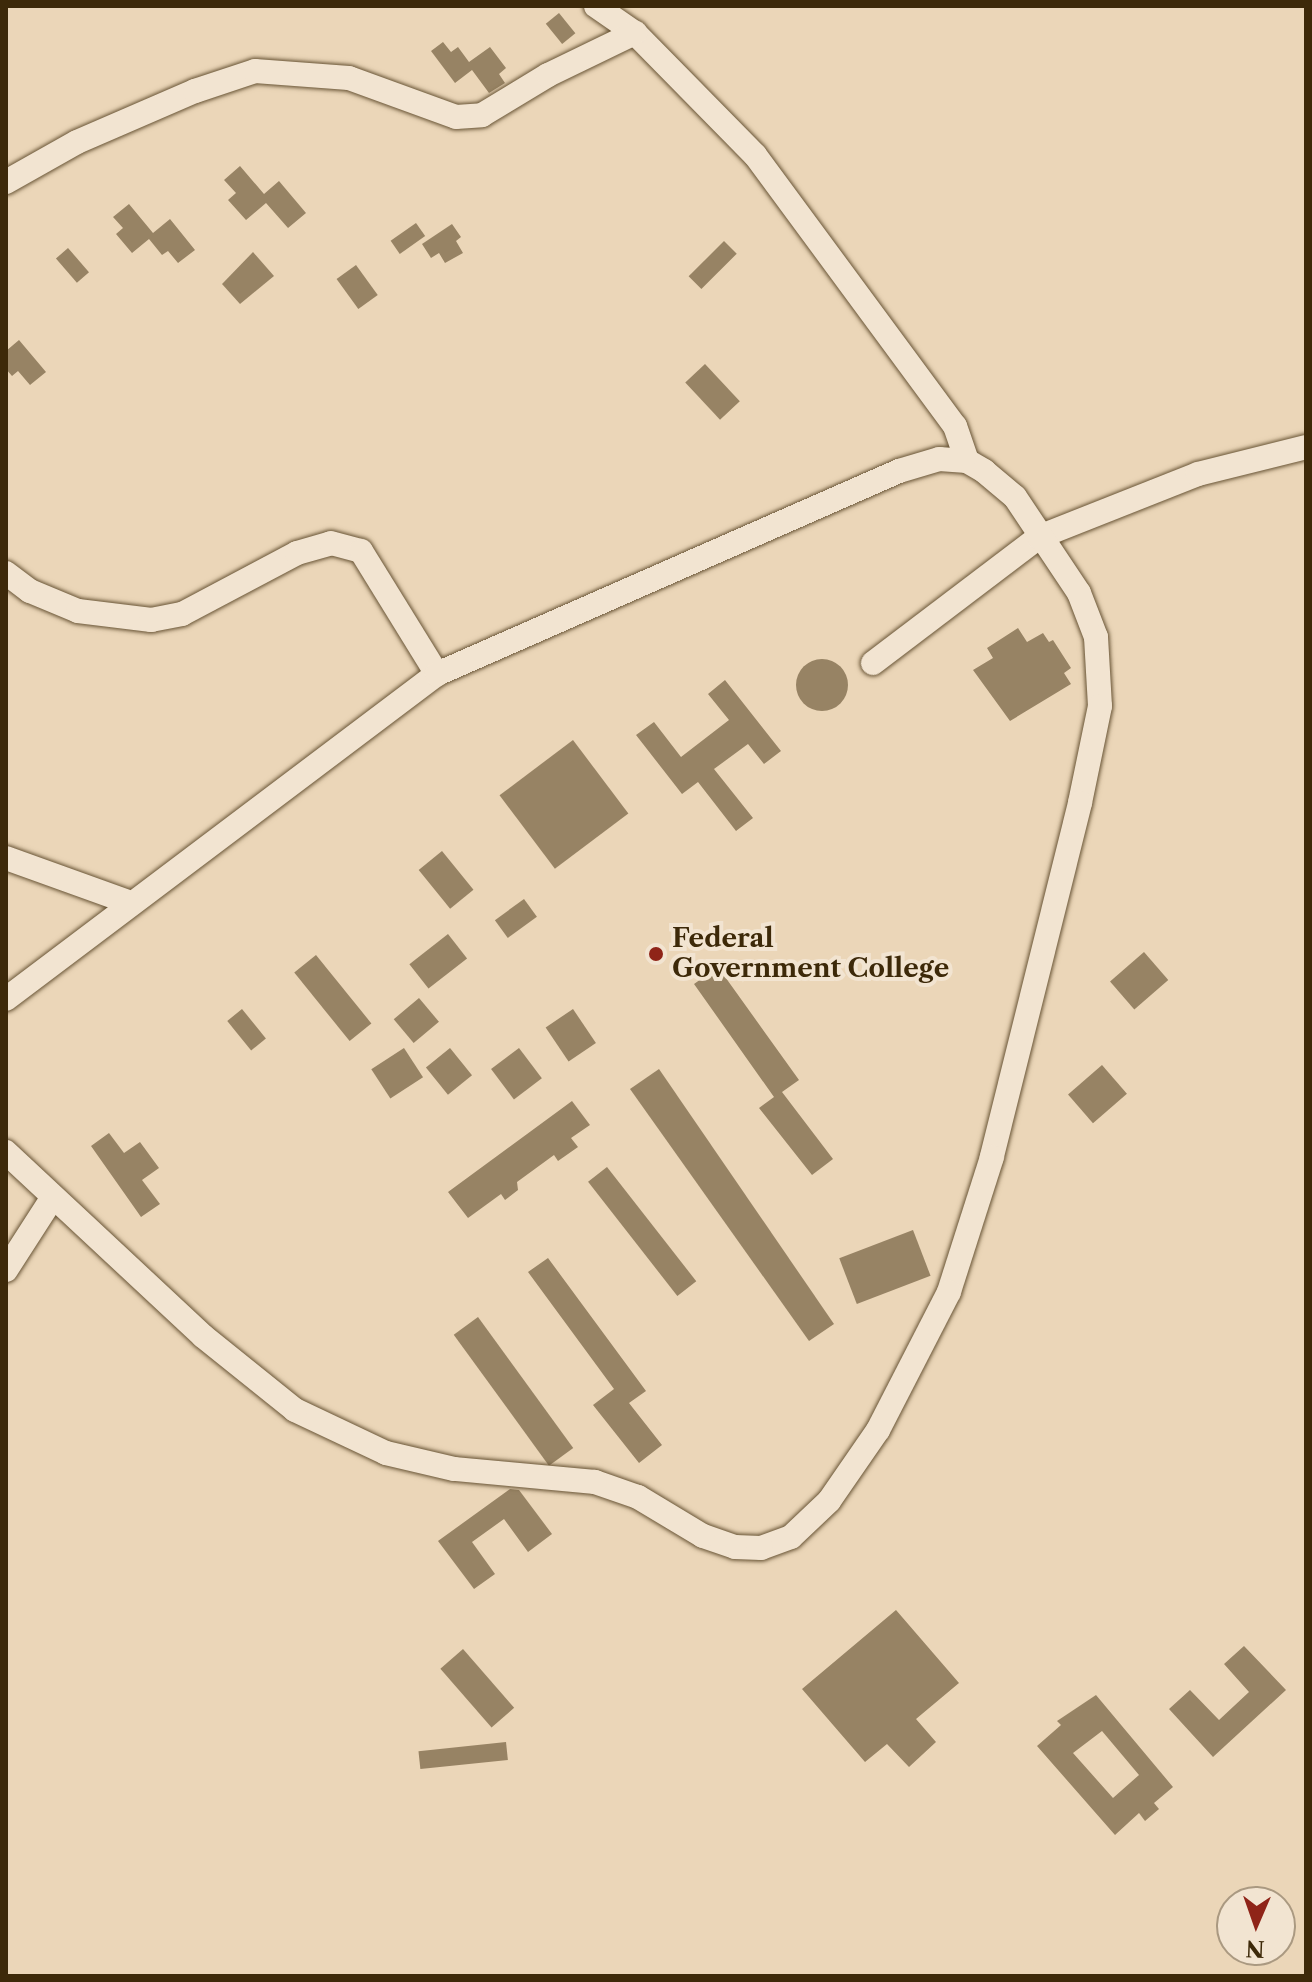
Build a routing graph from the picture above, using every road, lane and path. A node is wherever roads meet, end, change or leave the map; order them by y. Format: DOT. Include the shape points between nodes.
graph roads {
  1 [pos="596,6"];
  2 [pos="635,33"];
  3 [pos="6,182"];
  4 [pos="1306,447"];
  5 [pos="967,461"];
  6 [pos="1039,537"];
  7 [pos="6,573"];
  8 [pos="873,663"];
  9 [pos="437,674"];
  10 [pos="6,858"];
  11 [pos="128,902"];
  12 [pos="6,999"];
  13 [pos="6,1152"];
  14 [pos="53,1197"];
  15 [pos="6,1270"];
  1 -- 2 [label="street"];
  2 -- 3 [label="street" via="482,115 456,117 349,78 255,71 77,142"];
  2 -- 5 [label="street" via="764,168 955,426"];
  4 -- 6 [label="street" via="1198,474"];
  5 -- 6 [label="street" via="1015,497"];
  5 -- 9 [label="street" via="939,459 899,471"];
  6 -- 8 [label="street"];
  6 -- 14 [label="street" via="1079,593 1100,659 1100,706 1040,973 992,1157 949,1292 878,1430 829,1501 791,1537 761,1548 735,1547 703,1536 638,1497 595,1482 454,1469 386,1453 295,1410 203,1336"];
  7 -- 9 [label="street" via="30,591 78,611 151,620 182,614 297,553 331,543 361,551"];
  9 -- 11 [label="street"];
  10 -- 11 [label="street"];
  11 -- 12 [label="street"];
  13 -- 14 [label="street"];
  14 -- 15 [label="street"];
}
